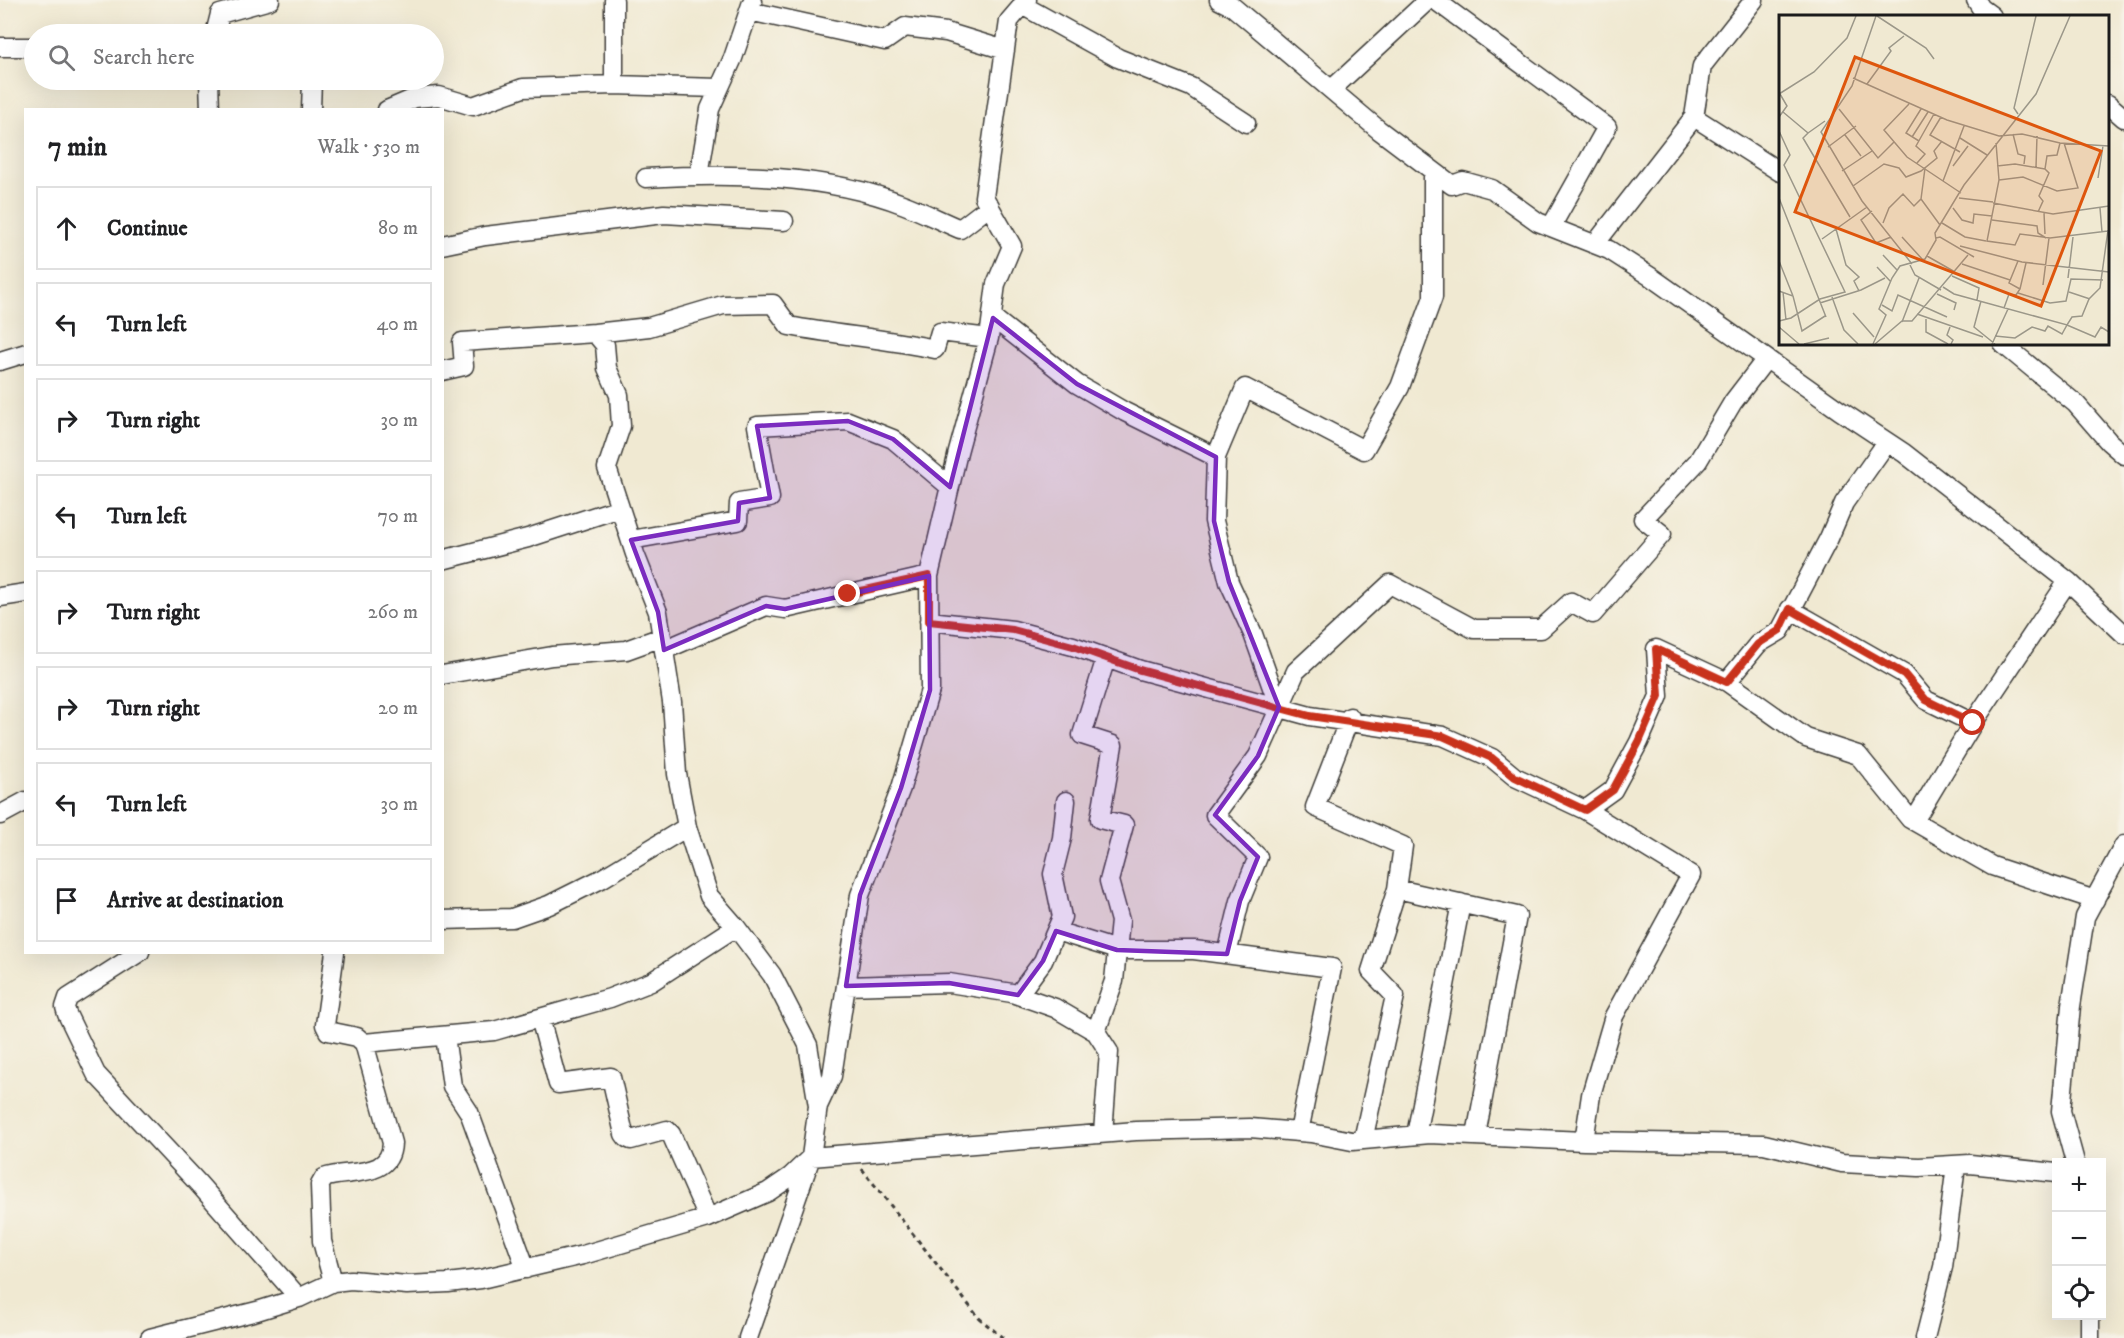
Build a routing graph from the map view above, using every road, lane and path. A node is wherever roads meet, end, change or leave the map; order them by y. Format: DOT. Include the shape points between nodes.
graph roads {
  1 [pos="270,0"];
  2 [pos="614,0"];
  3 [pos="1219,0"];
  4 [pos="1428,0"];
  5 [pos="1435,0"];
  6 [pos="1754,0"];
  7 [pos="1976,0"];
  8 [pos="1024,2"];
  9 [pos="751,6"];
  10 [pos="1991,15"];
  11 [pos="214,24"];
  12 [pos="0,47"];
  13 [pos="24,47"];
  14 [pos="1005,50"];
  15 [pos="614,85"];
  16 [pos="719,88"];
  17 [pos="1332,89"];
  18 [pos="209,90"];
  19 [pos="312,90"];
  20 [pos="2109,105"];
  21 [pos="210,108"];
  22 [pos="311,108"];
  23 [pos="392,108"];
  24 [pos="1694,117"];
  25 [pos="2124,117"];
  26 [pos="1246,123"];
  27 [pos="1433,171"];
  28 [pos="1779,171"];
  29 [pos="699,175"];
  30 [pos="646,178"];
  31 [pos="990,206"];
  32 [pos="784,221"];
  33 [pos="1551,227"];
  34 [pos="1594,244"];
  35 [pos="444,245"];
  36 [pos="993,318"];
  37 [pos="595,333"];
  38 [pos="988,338"];
  39 [pos="2003,345"];
  40 [pos="24,354"];
  41 [pos="1766,359"];
  42 [pos="0,361"];
  43 [pos="444,371"];
  44 [pos="1887,442"];
  45 [pos="2124,455"];
  46 [pos="1216,457"];
  47 [pos="950,487"];
  48 [pos="620,508"];
  49 [pos="631,540"];
  50 [pos="444,559"];
  51 [pos="929,576"];
  52 [pos="2068,581"];
  53 [pos="24,593"];
  54 [pos="0,597"];
  55 [pos="1790,609"];
  56 [pos="929,621"];
  57 [pos="2124,634"];
  58 [pos="663,643"];
  59 [pos="1106,658"];
  60 [pos="444,675"];
  61 [pos="1727,682"];
  62 [pos="1279,707"];
  63 [pos="1349,720"];
  64 [pos="1973,723"];
  65 [pos="1066,801"];
  66 [pos="24,802"];
  67 [pos="1585,810"];
  68 [pos="0,815"];
  69 [pos="1914,821"];
  70 [pos="687,827"];
  71 [pos="2124,844"];
  72 [pos="1397,889"];
  73 [pos="2095,900"];
  74 [pos="1461,903"];
  75 [pos="444,920"];
  76 [pos="736,927"];
  77 [pos="1056,932"];
  78 [pos="1117,950"];
  79 [pos="137,954"];
  80 [pos="335,954"];
  81 [pos="1227,954"];
  82 [pos="846,986"];
  83 [pos="1018,995"];
  84 [pos="540,1018"];
  85 [pos="1096,1032"];
  86 [pos="445,1035"];
  87 [pos="364,1043"];
  88 [pos="818,1107"];
  89 [pos="1299,1132"];
  90 [pos="1103,1133"];
  91 [pos="1416,1135"];
  92 [pos="1476,1135"];
  93 [pos="1363,1140"];
  94 [pos="1584,1141"];
  95 [pos="850,1154"];
  96 [pos="811,1157"];
  97 [pos="2074,1158"];
  98 [pos="1956,1165"];
  99 [pos="2052,1173"];
  100 [pos="708,1218"];
  101 [pos="526,1269"];
  102 [pos="333,1282"];
  103 [pos="298,1298"];
  104 [pos="2090,1320"];
  105 [pos="150,1338"];
  106 [pos="748,1338"];
  107 [pos="1003,1338"];
  108 [pos="1925,1338"];
  109 [pos="2090,1338"];
  1 -- 11 [label="street" via="220,14"];
  2 -- 15 [label="street"];
  3 -- 17 [label="street" via="1233,7"];
  4 -- 17 [label="street"];
  5 -- 33 [label="street" via="1607,127"];
  6 -- 24 [label="street" via="1702,66"];
  7 -- 10 [label="street"];
  8 -- 14 [label="street" via="1009,21"];
  8 -- 26 [label="street" via="1118,58 1191,87"];
  9 -- 14 [label="street" via="885,41 905,27 946,32"];
  9 -- 16 [label="street"];
  12 -- 13 [label="street"];
  14 -- 31 [label="street" via="984,197"];
  15 -- 16 [label="street"];
  15 -- 23 [label="street" via="523,88 473,106 439,96 423,97"];
  16 -- 29 [label="street" via="710,109"];
  17 -- 27 [label="street"];
  18 -- 21 [label="street"];
  19 -- 22 [label="street"];
  20 -- 25 [label="street"];
  24 -- 28 [label="street"];
  24 -- 34 [label="street"];
  27 -- 33 [label="street" via="1452,185 1463,181 1492,189"];
  27 -- 46 [label="street" via="1433,297 1400,387 1364,450 1245,388"];
  29 -- 30 [label="street"];
  29 -- 31 [label="street" via="779,178 843,188 903,204 960,229"];
  31 -- 36 [label="street" via="1012,246 996,284"];
  32 -- 35 [label="street" via="664,214"];
  33 -- 34 [label="street"];
  34 -- 41 [label="street" via="1609,249 1652,277"];
  36 -- 38 [label="street"];
  36 -- 46 [label="street" via="1077,384"];
  37 -- 38 [label="street" via="650,327 723,305 773,304 789,326 823,333 935,348 940,332"];
  37 -- 43 [label="street" via="462,342 464,366"];
  37 -- 48 [label="street" via="605,345 607,368 619,395 621,426 607,468"];
  38 -- 47 [label="street"];
  39 -- 45 [label="street" via="2076,404"];
  40 -- 42 [label="street"];
  41 -- 44 [label="street"];
  41 -- 62 [label="street" via="1733,402 1698,461 1643,519 1662,534 1593,614 1571,602 1541,629 1473,629 1390,584 1296,671"];
  44 -- 52 [label="street"];
  44 -- 55 [label="street" via="1844,503"];
  46 -- 62 [label="street" via="1214,521 1229,582"];
  47 -- 49 [label="street" via="893,439 848,420 757,426 770,498 739,503 738,521"];
  47 -- 51 [label="street"];
  48 -- 49 [label="street"];
  48 -- 50 [label="street"];
  49 -- 58 [label="street" via="658,612"];
  51 -- 56 [label="street"];
  51 -- 58 [label="street" via="785,609 766,606"];
  52 -- 57 [label="street"];
  52 -- 64 [label="street"];
  53 -- 54 [label="street"];
  55 -- 61 [label="street" via="1780,630 1758,644"];
  55 -- 64 [label="street" via="1904,674 1926,700"];
  56 -- 59 [label="street" via="1013,630"];
  56 -- 82 [label="street" via="930,690 901,788 860,895"];
  58 -- 60 [label="street" via="552,656"];
  58 -- 70 [label="street" via="677,774"];
  59 -- 62 [label="street"];
  59 -- 78 [label="street" via="1082,735 1113,744 1100,819 1124,825 1109,881 1120,921"];
  61 -- 67 [label="street" via="1656,649 1659,696 1639,742 1613,790"];
  61 -- 69 [label="street" via="1806,738 1858,755"];
  62 -- 63 [label="street" via="1310,716"];
  62 -- 81 [label="street" via="1258,756 1215,815 1258,857 1239,901"];
  63 -- 67 [label="street" via="1443,736 1492,758 1515,777"];
  63 -- 72 [label="street" via="1315,807 1403,846"];
  64 -- 69 [label="street"];
  65 -- 77 [label="street" via="1053,874 1062,917"];
  66 -- 68 [label="street"];
  67 -- 94 [label="street" via="1691,875 1614,1016"];
  69 -- 73 [label="street" via="1992,866"];
  70 -- 75 [label="street" via="602,879 549,905 512,918"];
  70 -- 76 [label="street" via="709,896"];
  71 -- 73 [label="street"];
  72 -- 74 [label="street"];
  72 -- 93 [label="street" via="1371,971 1395,996"];
  73 -- 97 [label="street" via="2083,928 2061,1111"];
  74 -- 91 [label="street"];
  74 -- 92 [label="street" via="1517,916"];
  76 -- 84 [label="street" via="651,982"];
  76 -- 88 [label="street" via="772,975 808,1045"];
  77 -- 78 [label="street"];
  77 -- 83 [label="street" via="1043,961"];
  78 -- 81 [label="street"];
  78 -- 85 [label="street" via="1114,981"];
  79 -- 103 [label="street" via="68,998 67,1014 96,1074"];
  80 -- 87 [label="street" via="326,1025 328,1031 357,1037"];
  81 -- 89 [label="street" via="1332,968"];
  82 -- 83 [label="street" via="949,983"];
  82 -- 88 [label="street" via="832,1076"];
  83 -- 85 [label="street" via="1055,1008"];
  84 -- 86 [label="street" via="494,1031"];
  84 -- 100 [label="street" via="558,1084 610,1077 624,1134 632,1140 667,1130 671,1134"];
  85 -- 90 [label="street" via="1108,1052"];
  86 -- 87 [label="street"];
  86 -- 101 [label="street" via="452,1086 469,1113"];
  87 -- 102 [label="street" via="392,1150 375,1169 330,1176 320,1185 322,1241"];
  88 -- 96 [label="street"];
  89 -- 90 [label="street" via="1250,1128"];
  89 -- 93 [label="street"];
  90 -- 95 [label="street"];
  91 -- 92 [label="street"];
  91 -- 93 [label="street"];
  92 -- 94 [label="street"];
  94 -- 98 [label="street" via="1764,1144 1842,1163"];
  95 -- 96 [label="street"];
  95 -- 107 [label="path" via="979,1318"];
  96 -- 100 [label="street" via="790,1178 768,1192"];
  96 -- 106 [label="street"];
  98 -- 99 [label="street"];
  98 -- 108 [label="street" via="1943,1267"];
  100 -- 101 [label="street"];
  101 -- 102 [label="street" via="448,1283"];
  102 -- 103 [label="street"];
  103 -- 105 [label="street"];
  104 -- 109 [label="street"];
}
